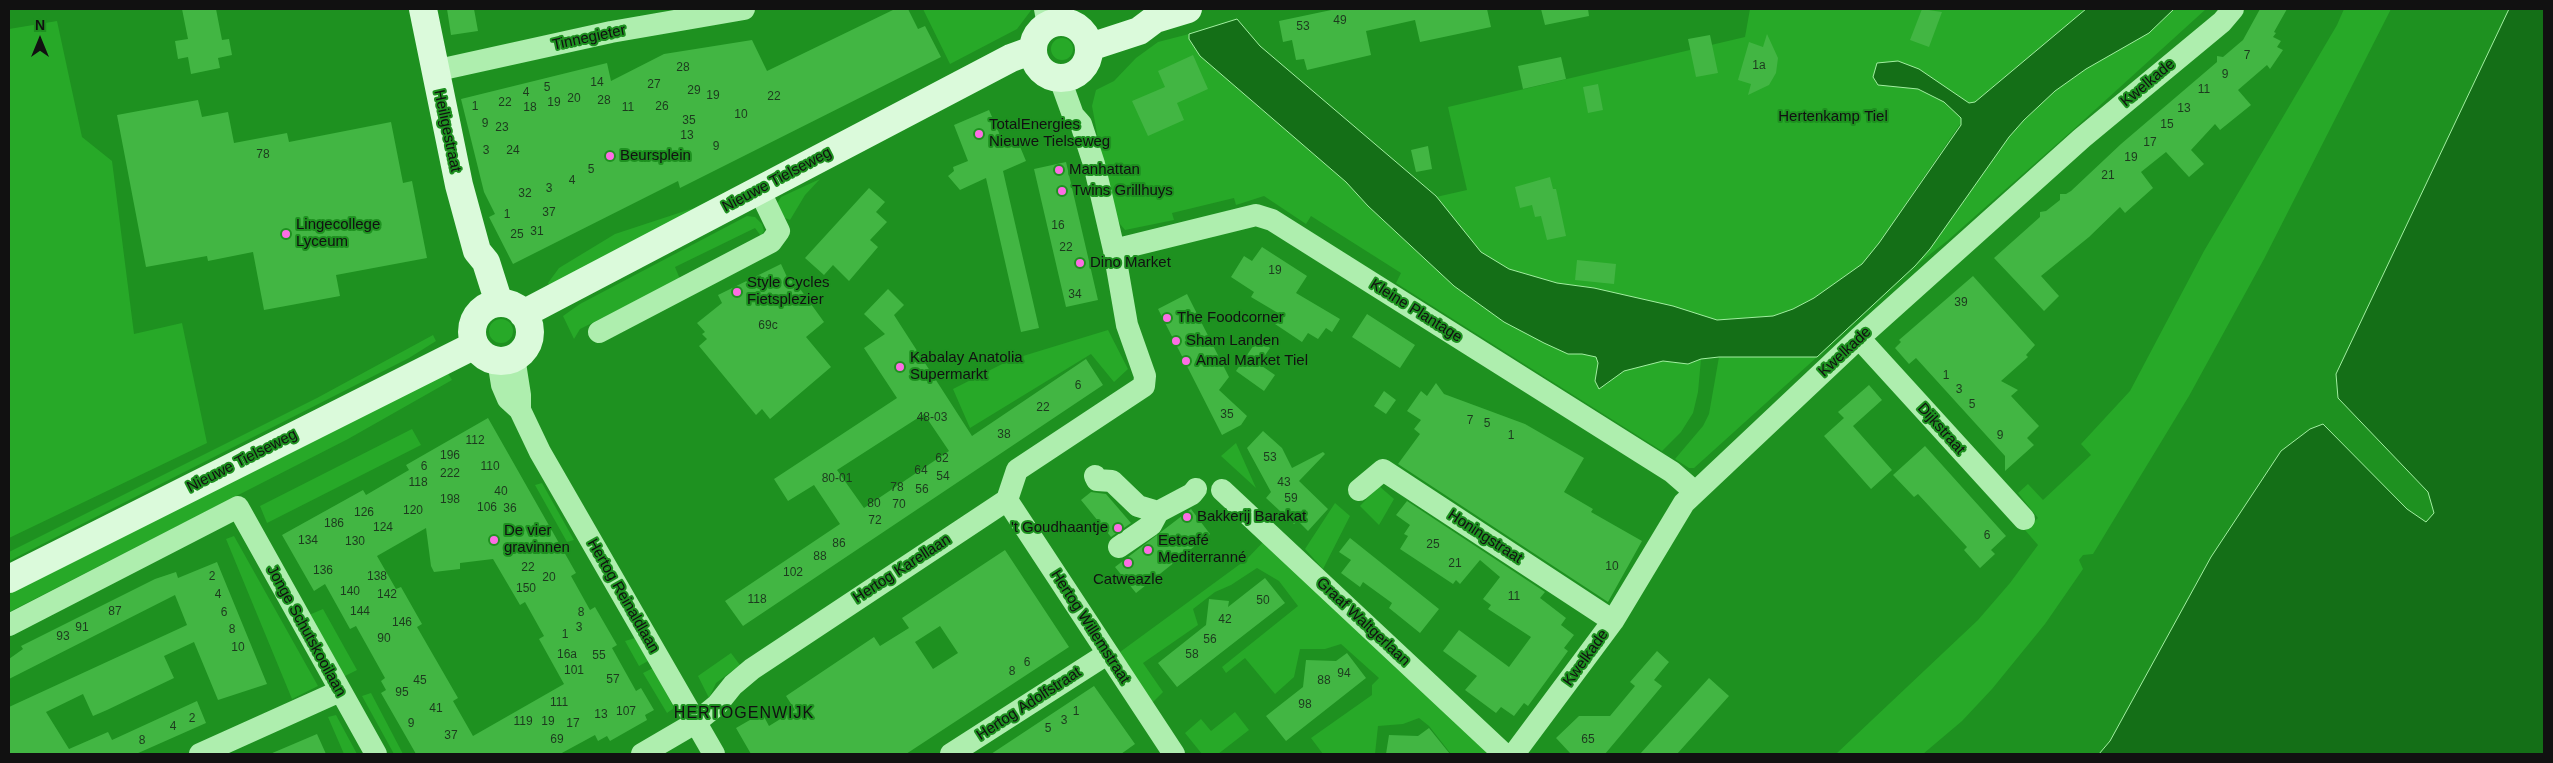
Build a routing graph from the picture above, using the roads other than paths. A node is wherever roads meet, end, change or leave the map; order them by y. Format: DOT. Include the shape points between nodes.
graph roads {
  1 [pos="423,9"];
  2 [pos="744,9"];
  3 [pos="1188,9"];
  4 [pos="2233,9"];
  5 [pos="1066,24"];
  6 [pos="1034,56"];
  7 [pos="434,71"];
  8 [pos="1068,77"];
  9 [pos="764,200"];
  10 [pos="1114,250"];
  11 [pos="497,321"];
  12 [pos="599,332"];
  13 [pos="1859,338"];
  14 [pos="506,359"];
  15 [pos="1095,476"];
  16 [pos="1196,489"];
  17 [pos="1222,490"];
  18 [pos="1358,490"];
  19 [pos="1695,492"];
  20 [pos="1007,500"];
  21 [pos="1158,512"];
  22 [pos="2024,519"];
  23 [pos="1119,547"];
  24 [pos="9,567"];
  25 [pos="9,579"];
  26 [pos="1613,621"];
  27 [pos="9,624"];
  28 [pos="1108,654"];
  29 [pos="340,691"];
  30 [pos="695,723"];
  31 [pos="1515,753"];
  32 [pos="200,754"];
  33 [pos="376,754"];
  34 [pos="642,754"];
  35 [pos="714,754"];
  36 [pos="951,754"];
  37 [pos="1174,754"];
  1 -- 7 [label="main road, Heiligestraat"];
  2 -- 7 [label="street, Tinnegieter" via="611,32"];
  3 -- 5 [label="main road" via="1155,19"];
  4 -- 13 [label="street, Kwelkade" via="2222,22 2082,138"];
  5 -- 6 [label="main road" via="1037,36"];
  5 -- 8 [label="main road" via="1088,61"];
  6 -- 8 [label="main road" via="1047,75"];
  6 -- 9 [label="main road, Nieuwe Tielseweg" via="997,79"];
  6 -- 11 [label="main road, Nieuwe Tielseweg" via="1011,58"];
  7 -- 11 [label="main road, Heiligestraat" via="458,185 477,251 486,262"];
  8 -- 10 [label="street" via="1073,115 1081,124 1094,164"];
  9 -- 11 [label="main road, Nieuwe Tielseweg"];
  9 -- 12 [label="street, Nieuwe Tielseweg" via="779,231 771,242"];
  10 -- 19 [label="street, Kleine Plantage" via="1256,215 1272,220 1672,472"];
  10 -- 20 [label="street" via="1126,325 1145,376 1144,386 1017,470"];
  11 -- 14 [label="main road" via="524,348"];
  11 -- 14 [label="main road" via="483,354"];
  11 -- 24 [label="main road, Nieuwe Tielseweg"];
  11 -- 25 [label="main road, Nieuwe Tielseweg"];
  13 -- 19 [label="street, Kwelkade"];
  13 -- 22 [label="street, Dijkstraat"];
  14 -- 30 [label="street, Hertog Reinaldlaan" via="500,378 508,400 520,410 545,460"];
  15 -- 21 [label="street" via="1097,480 1112,481 1138,506"];
  16 -- 21 [label="street"];
  17 -- 31 [label="street, Graaf Waltgerlaan"];
  18 -- 26 [label="street, Honingstraat" via="1383,470"];
  19 -- 26 [label="street, Kwelkade" via="1684,503"];
  20 -- 28 [label="street, Hertog Willemstraat"];
  20 -- 30 [label="street, Hertog Karellaan" via="752,668"];
  21 -- 23 [label="street" via="1150,525"];
  26 -- 31 [label="street, Kwelkade"];
  27 -- 29 [label="street, Jonge Schutskooilaan" via="238,507"];
  28 -- 36 [label="street, Hertog Adolfstraat"];
  28 -- 37 [label="street, Hertog Willemstraat"];
  29 -- 32 [label="street"];
  29 -- 33 [label="street, Jonge Schutskooilaan"];
  30 -- 34 [label="street, Hertog Karellaan"];
  30 -- 35 [label="street, Hertog Reinaldlaan"];
}
